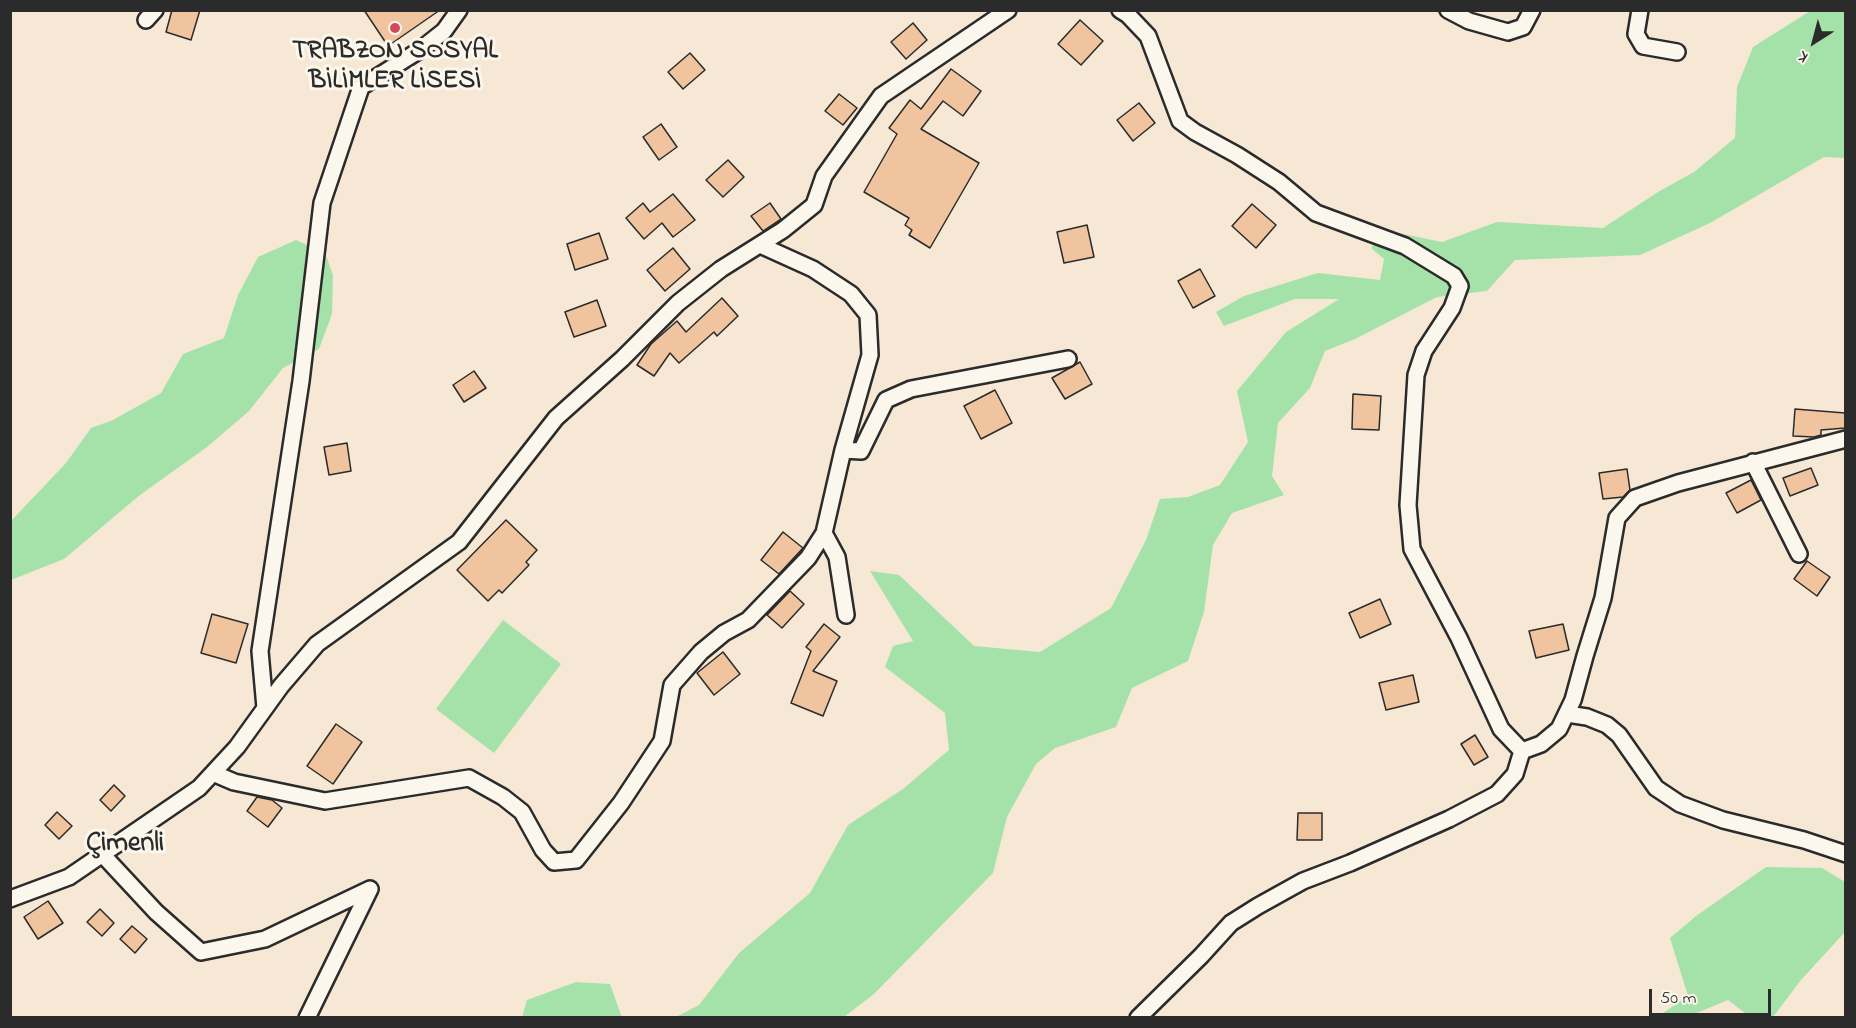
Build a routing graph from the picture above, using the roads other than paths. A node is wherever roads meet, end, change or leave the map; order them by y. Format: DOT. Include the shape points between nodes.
graph roads {
  1 [pos="459,10"];
  2 [pos="1008,10"];
  3 [pos="1120,10"];
  4 [pos="1448,10"];
  5 [pos="1532,10"];
  6 [pos="1640,10"];
  7 [pos="1677,52"];
  8 [pos="760,245"];
  9 [pos="1068,359"];
  10 [pos="1845,440"];
  11 [pos="843,450"];
  12 [pos="1753,462"];
  13 [pos="824,533"];
  14 [pos="1799,554"];
  15 [pos="846,615"];
  16 [pos="265,708"];
  17 [pos="1567,714"];
  18 [pos="1522,751"];
  19 [pos="213,773"];
  20 [pos="102,854"];
  21 [pos="1845,854"];
  22 [pos="10,899"];
  23 [pos="307,1017"];
  24 [pos="1138,1017"];
  1 -- 16 [label="street" via="436,38 361,87 322,203 301,381 260,651"];
  2 -- 8 [label="street" via="881,96 824,176 814,205"];
  3 -- 18 [label="street" via="1148,36 1180,121 1279,182 1316,213 1405,246 1454,276 1460,286 1452,308 1424,351 1416,375 1408,505 1412,549 1501,729"];
  4 -- 5 [label="street" via="1469,21 1508,32 1523,27"];
  6 -- 7 [label="street" via="1636,34 1643,46"];
  8 -- 11 [label="street" via="823,275 851,294 868,315 870,355"];
  8 -- 16 [label="street" via="678,303 556,418 459,542 317,644"];
  9 -- 11 [label="street" via="911,389 886,400 861,451"];
  10 -- 12 [label="street"];
  11 -- 13 [label="street"];
  12 -- 14 [label="street"];
  12 -- 17 [label="street" via="1635,498 1617,518 1603,598"];
  13 -- 15 [label="street" via="837,557"];
  13 -- 19 [label="street" via="808,558 755,612 701,652 672,685 662,741 621,803 576,860 554,862 522,812 469,778 326,801 234,782"];
  16 -- 19 [label="street"];
  17 -- 18 [label="street" via="1559,729 1541,744"];
  17 -- 21 [label="street" via="1607,725 1619,735 1656,788 1680,804"];
  18 -- 24 [label="street" via="1515,774 1497,795 1304,881 1231,923"];
  19 -- 20 [label="street" via="199,788"];
  20 -- 22 [label="street" via="69,877"];
  20 -- 23 [label="street" via="156,912 201,952 265,939 370,889"];
}
